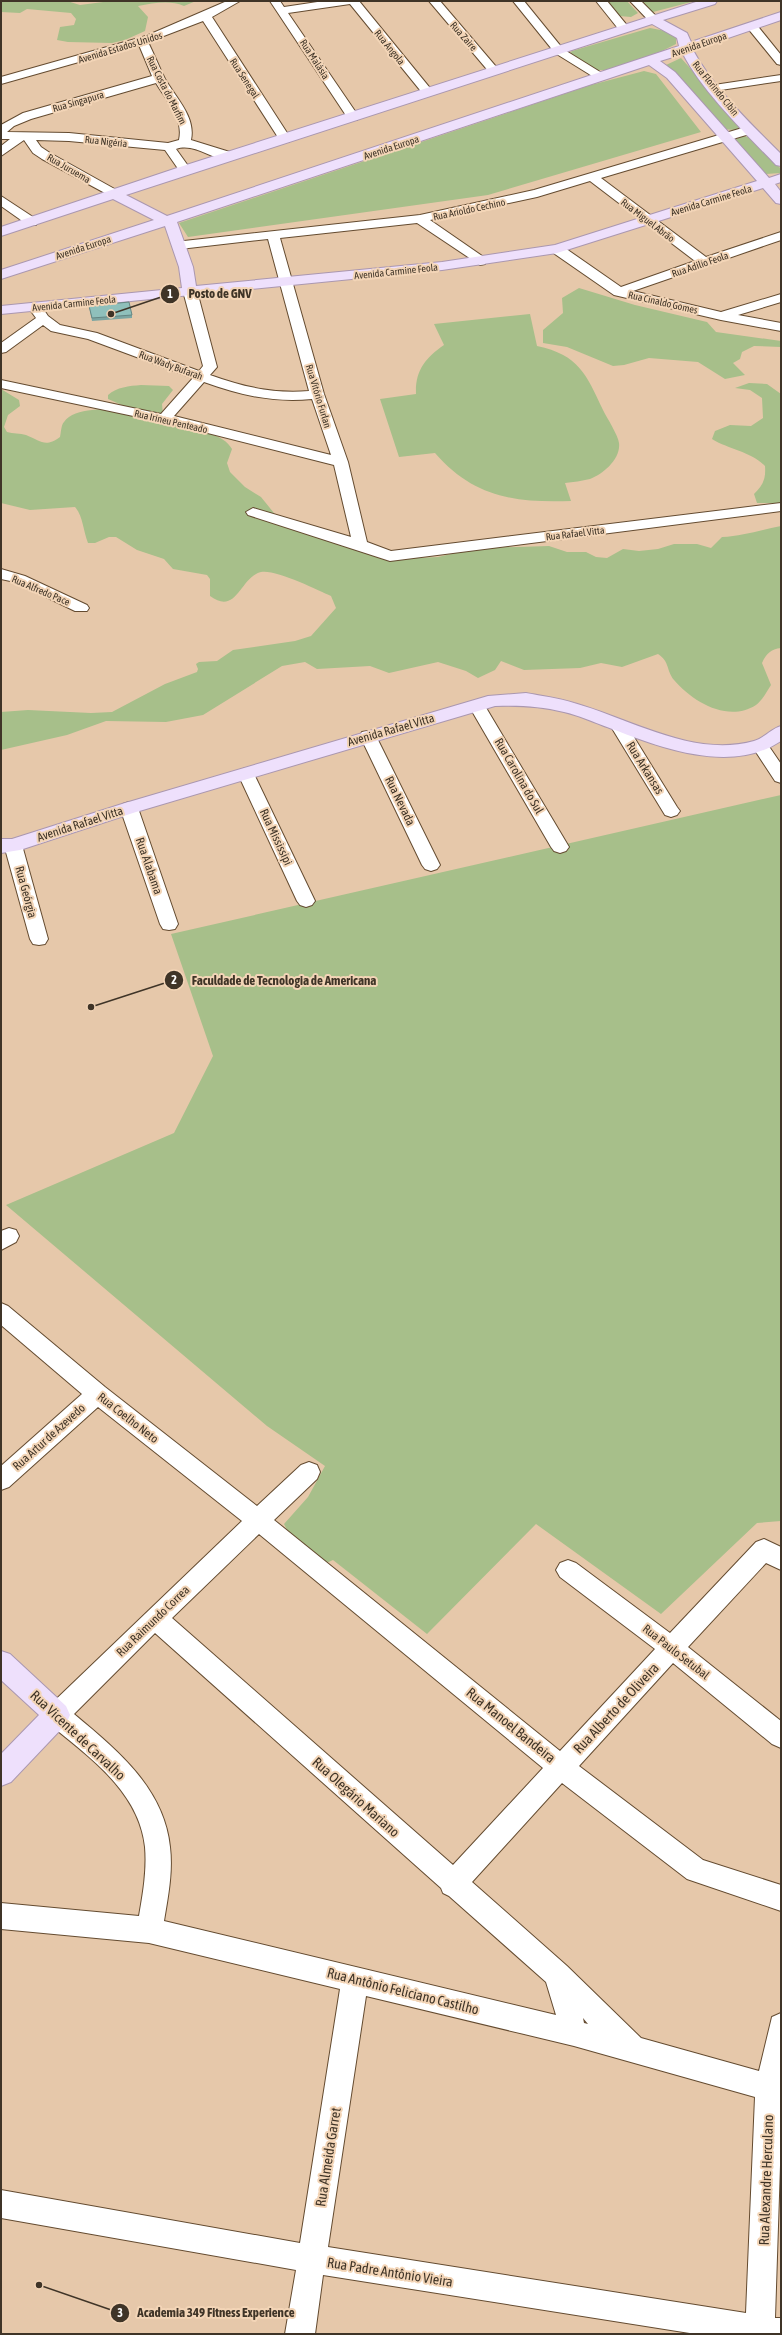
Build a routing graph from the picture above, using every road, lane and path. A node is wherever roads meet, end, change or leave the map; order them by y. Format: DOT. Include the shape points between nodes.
graph roads {
  1 [pos="235,1"];
  2 [pos="348,1"];
  3 [pos="353,1"];
  4 [pos="434,1"];
  5 [pos="518,1"];
  6 [pos="601,1"];
  7 [pos="635,1"];
  8 [pos="711,1"];
  9 [pos="279,5"];
  10 [pos="781,16"];
  11 [pos="206,17"];
  12 [pos="654,20"];
  13 [pos="752,26"];
  14 [pos="624,30"];
  15 [pos="142,41"];
  16 [pos="686,48"];
  17 [pos="559,51"];
  18 [pos="651,61"];
  19 [pos="781,62"];
  20 [pos="494,71"];
  21 [pos="601,77"];
  22 [pos="158,78"];
  23 [pos="781,78"];
  24 [pos="1,81"];
  25 [pos="714,88"];
  26 [pos="428,93"];
  27 [pos="353,117"];
  28 [pos="750,130"];
  29 [pos="1,131"];
  30 [pos="1,135"];
  31 [pos="24,136"];
  32 [pos="723,136"];
  33 [pos="285,139"];
  34 [pos="186,142"];
  35 [pos="169,147"];
  36 [pos="1,152"];
  37 [pos="229,156"];
  38 [pos="781,162"];
  39 [pos="184,170"];
  40 [pos="592,178"];
  41 [pos="781,178"];
  42 [pos="765,183"];
  43 [pos="116,194"];
  44 [pos="1,200"];
  45 [pos="781,200"];
  46 [pos="420,219"];
  47 [pos="166,220"];
  48 [pos="646,220"];
  49 [pos="32,222"];
  50 [pos="1,232"];
  51 [pos="273,235"];
  52 [pos="781,236"];
  53 [pos="180,245"];
  54 [pos="557,249"];
  55 [pos="480,261"];
  56 [pos="704,262"];
  57 [pos="1,275"];
  58 [pos="286,283"];
  59 [pos="190,291"];
  60 [pos="619,292"];
  61 [pos="781,298"];
  62 [pos="1,310"];
  63 [pos="39,313"];
  64 [pos="721,316"];
  65 [pos="781,327"];
  66 [pos="1,349"];
  67 [pos="201,376"];
  68 [pos="1,384"];
  69 [pos="317,394"];
  70 [pos="164,419"];
  71 [pos="340,462"];
  72 [pos="781,507"];
  73 [pos="253,512"];
  74 [pos="365,548"];
  75 [pos="1,574"];
  76 [pos="81,608"];
  77 [pos="477,706"];
  78 [pos="618,725"];
  79 [pos="781,732"];
  80 [pos="368,736"];
  81 [pos="760,746"];
  82 [pos="246,774"];
  83 [pos="781,777"];
  84 [pos="129,808"];
  85 [pos="672,812"];
  86 [pos="7,846"];
  87 [pos="560,847"];
  88 [pos="431,865"];
  89 [pos="306,901"];
  90 [pos="169,924"];
  91 [pos="39,939"];
  92 [pos="1,1312"];
  93 [pos="97,1394"];
  94 [pos="309,1472"];
  95 [pos="1,1480"];
  96 [pos="259,1521"];
  97 [pos="772,1555"];
  98 [pos="568,1570"];
  99 [pos="155,1618"];
  100 [pos="672,1648"];
  101 [pos="1,1663"];
  102 [pos="58,1715"];
  103 [pos="781,1736"];
  104 [pos="561,1767"];
  105 [pos="1,1773"];
  106 [pos="452,1884"];
  107 [pos="781,1898"];
  108 [pos="7,1914"];
  109 [pos="149,1930"];
  110 [pos="558,1975"];
  111 [pos="355,1980"];
  112 [pos="781,2026"];
  113 [pos="574,2033"];
  114 [pos="635,2051"];
  115 [pos="775,2089"];
  116 [pos="1,2204"];
  117 [pos="312,2259"];
  118 [pos="767,2332"];
  119 [pos="300,2334"];
  1 -- 11 [label="street, Avenida Estados Unidos"];
  2 -- 9 [label="street"];
  3 -- 26 [label="street, Rua Angola"];
  4 -- 20 [label="street, Rua Zaire"];
  5 -- 17 [label="street"];
  6 -- 14 [label="street" via="619,20"];
  7 -- 12 [label="street, Rua Florindo Cibin"];
  8 -- 12 [label="main road"];
  9 -- 27 [label="street, Rua Malásia"];
  10 -- 13 [label="main road, Avenida Europa"];
  11 -- 15 [label="street, Avenida Estados Unidos"];
  11 -- 33 [label="street, Rua Senegal"];
  12 -- 14 [label="main road"];
  12 -- 16 [label="main road, Rua Florindo Cibin" via="680,33 685,40"];
  13 -- 16 [label="main road, Avenida Europa"];
  13 -- 19 [label="street"];
  14 -- 17 [label="main road"];
  15 -- 22 [label="street, Rua Costa do Marfim"];
  15 -- 24 [label="street, Avenida Estados Unidos"];
  16 -- 18 [label="main road, Avenida Europa"];
  16 -- 25 [label="main road, Rua Florindo Cibin" via="695,65"];
  17 -- 20 [label="main road"];
  17 -- 21 [label="street"];
  18 -- 21 [label="main road, Avenida Europa"];
  18 -- 32 [label="main road" via="671,75"];
  20 -- 26 [label="main road"];
  21 -- 47 [label="main road, Avenida Europa"];
  22 -- 29 [label="street, Rua Singapura" via="17,120"];
  22 -- 34 [label="street, Rua Costa do Marfim" via="183,120"];
  23 -- 25 [label="street"];
  25 -- 28 [label="main road, Rua Florindo Cibin"];
  26 -- 27 [label="main road"];
  27 -- 33 [label="main road"];
  28 -- 32 [label="street, Rua Arioldo Cechino"];
  28 -- 38 [label="main road, Rua Florindo Cibin"];
  30 -- 31 [label="street, Rua Nigéria"];
  31 -- 35 [label="street, Rua Nigéria" via="69,137"];
  31 -- 36 [label="street"];
  31 -- 43 [label="street, Rua Juruema" via="46,156"];
  32 -- 40 [label="street, Rua Arioldo Cechino"];
  32 -- 42 [label="main road"];
  33 -- 37 [label="main road"];
  34 -- 35 [label="street, Rua Nigéria"];
  34 -- 37 [label="street, Rua Costa do Marfim"];
  35 -- 39 [label="street"];
  37 -- 39 [label="main road"];
  39 -- 43 [label="main road"];
  40 -- 46 [label="street, Rua Arioldo Cechino" via="484,206"];
  40 -- 48 [label="street, Rua Miguel Abrão"];
  41 -- 42 [label="main road, Avenida Carmine Feola"];
  42 -- 45 [label="main road"];
  42 -- 48 [label="main road, Avenida Carmine Feola"];
  43 -- 47 [label="main road"];
  43 -- 49 [label="main road"];
  44 -- 49 [label="street"];
  46 -- 51 [label="street, Rua Arioldo Cechino"];
  46 -- 55 [label="street"];
  47 -- 53 [label="main road" via="175,230"];
  47 -- 57 [label="main road, Avenida Europa"];
  48 -- 54 [label="main road, Avenida Carmine Feola"];
  48 -- 56 [label="street, Rua Miguel Abrão"];
  49 -- 50 [label="main road"];
  51 -- 53 [label="street, Rua Arioldo Cechino"];
  51 -- 58 [label="street, Rua Vitório Furlan"];
  52 -- 56 [label="street, Rua Adílio Feola"];
  53 -- 59 [label="main road"];
  54 -- 55 [label="main road, Avenida Carmine Feola"];
  54 -- 60 [label="street, Rua Cinaldo Gomes"];
  55 -- 58 [label="main road, Avenida Carmine Feola"];
  56 -- 60 [label="street, Rua Adílio Feola"];
  58 -- 59 [label="main road, Avenida Carmine Feola"];
  58 -- 69 [label="street, Rua Vitório Furlan"];
  59 -- 63 [label="main road, Avenida Carmine Feola"];
  59 -- 67 [label="street" via="210,367"];
  60 -- 64 [label="street, Rua Cinaldo Gomes"];
  61 -- 64 [label="street"];
  62 -- 63 [label="main road, Avenida Carmine Feola"];
  63 -- 66 [label="street"];
  63 -- 67 [label="street, Rua Wady Bufarah" via="56,328 92,336"];
  64 -- 65 [label="street, Rua Cinaldo Gomes"];
  67 -- 69 [label="street, Rua Wady Bufarah" via="260,394 287,397"];
  67 -- 70 [label="street"];
  68 -- 70 [label="street, Rua Irineu Penteado"];
  69 -- 71 [label="street, Rua Vitório Furlan"];
  70 -- 71 [label="street, Rua Irineu Penteado"];
  71 -- 74 [label="street, Rua Vitório Furlan"];
  72 -- 74 [label="street, Rua Rafael Vitta" via="390,556"];
  73 -- 74 [label="street, Rua Rafael Vitta"];
  75 -- 76 [label="street, Rua Alfredo Pace" via="20,579"];
  77 -- 78 [label="main road, Avenida Rafael Vitta" via="494,700 526,699 569,707"];
  77 -- 80 [label="main road, Avenida Rafael Vitta"];
  77 -- 87 [label="street, Rua Carolina do Sul"];
  78 -- 81 [label="main road, Avenida Rafael Vitta" via="684,746 716,751"];
  78 -- 85 [label="street, Rua Arkansas"];
  79 -- 81 [label="main road, Avenida Rafael Vitta"];
  80 -- 82 [label="main road, Avenida Rafael Vitta"];
  80 -- 88 [label="street, Rua Nevada"];
  81 -- 83 [label="street"];
  82 -- 84 [label="main road, Avenida Rafael Vitta"];
  82 -- 89 [label="street, Rua Mississipi"];
  84 -- 86 [label="main road, Avenida Rafael Vitta"];
  84 -- 90 [label="street, Rua Alabama"];
  86 -- 91 [label="street, Rua Geórgia"];
  92 -- 93 [label="street, Rua Coelho Neto"];
  93 -- 95 [label="street, Rua Artur de Azevedo"];
  93 -- 96 [label="street, Rua Coelho Neto"];
  94 -- 96 [label="street, Rua Raimundo Correa"];
  96 -- 99 [label="street, Rua Raimundo Correa"];
  96 -- 104 [label="street, Rua Manoel Bandeira"];
  97 -- 100 [label="street, Rua Alberto de Oliveira"];
  98 -- 100 [label="street, Rua Paulo Setubal"];
  99 -- 102 [label="street, Rua Raimundo Correa"];
  99 -- 106 [label="street, Rua Olegário Mariano"];
  100 -- 103 [label="street, Rua Paulo Setubal"];
  100 -- 104 [label="street, Rua Alberto de Oliveira"];
  101 -- 102 [label="main road, Rua Vicente de Carvalho"];
  102 -- 105 [label="main road, Rua Raimundo Correa"];
  102 -- 109 [label="street, Rua Vicente de Carvalho" via="120,1771 146,1804 156,1836 158,1868"];
  104 -- 106 [label="street, Rua Alberto de Oliveira"];
  104 -- 107 [label="street, Rua Manoel Bandeira" via="696,1870"];
  106 -- 110 [label="street, Rua Olegário Mariano"];
  108 -- 109 [label="street, Rua Antônio Feliciano Castilho"];
  109 -- 111 [label="street, Rua Antônio Feliciano Castilho"];
  110 -- 113 [label="street"];
  110 -- 114 [label="street, Rua Olegário Mariano"];
  111 -- 113 [label="street, Rua Antônio Feliciano Castilho"];
  111 -- 117 [label="street, Rua Almeida Garret"];
  112 -- 115 [label="street, Rua Alexandre Herculano"];
  113 -- 114 [label="street, Rua Antônio Feliciano Castilho"];
  114 -- 115 [label="street, Rua Antônio Feliciano Castilho"];
  115 -- 118 [label="street, Rua Alexandre Herculano"];
  116 -- 117 [label="street, Rua Padre Antônio Vieira"];
  117 -- 118 [label="street, Rua Padre Antônio Vieira"];
  117 -- 119 [label="street, Rua Almeida Garret"];
}
